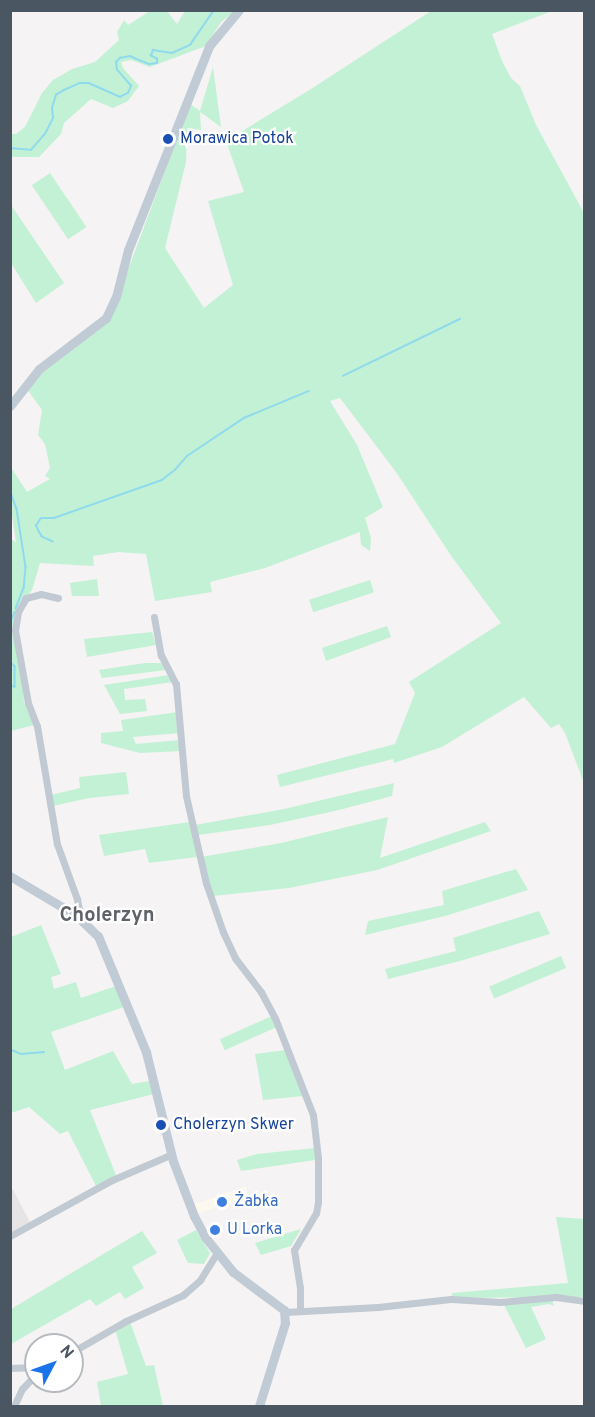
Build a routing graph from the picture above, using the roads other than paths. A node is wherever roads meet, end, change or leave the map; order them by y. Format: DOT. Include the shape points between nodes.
graph roads {
  1 [pos="239,10"];
  2 [pos="10,406"];
  3 [pos="58,598"];
  4 [pos="154,617"];
  5 [pos="10,876"];
  6 [pos="81,919"];
  7 [pos="172,1154"];
  8 [pos="10,1236"];
  9 [pos="217,1253"];
  10 [pos="585,1301"];
  11 [pos="300,1310"];
  12 [pos="285,1312"];
  13 [pos="84,1345"];
  14 [pos="24,1387"];
  15 [pos="14,1407"];
  16 [pos="259,1407"];
  1 -- 2 [label="street" via="209,46 128,250 116,297 106,318 39,369"];
  3 -- 6 [label="street" via="41,594 26,598 18,612 15,630 28,703 38,726 57,844"];
  4 -- 11 [label="street" via="161,655 176,684 186,796 206,883 235,958 275,1017 313,1115 318,1203 294,1250"];
  5 -- 6 [label="street"];
  6 -- 7 [label="street" via="99,936 120,982 146,1052"];
  7 -- 8 [label="street" via="112,1180"];
  7 -- 9 [label="street" via="190,1208"];
  9 -- 12 [label="street" via="243,1281 278,1303"];
  9 -- 13 [label="street" via="200,1280 183,1295"];
  10 -- 11 [label="street" via="451,1299"];
  11 -- 12 [label="street"];
  12 -- 16 [label="street"];
  14 -- 15 [label="street"];
}
